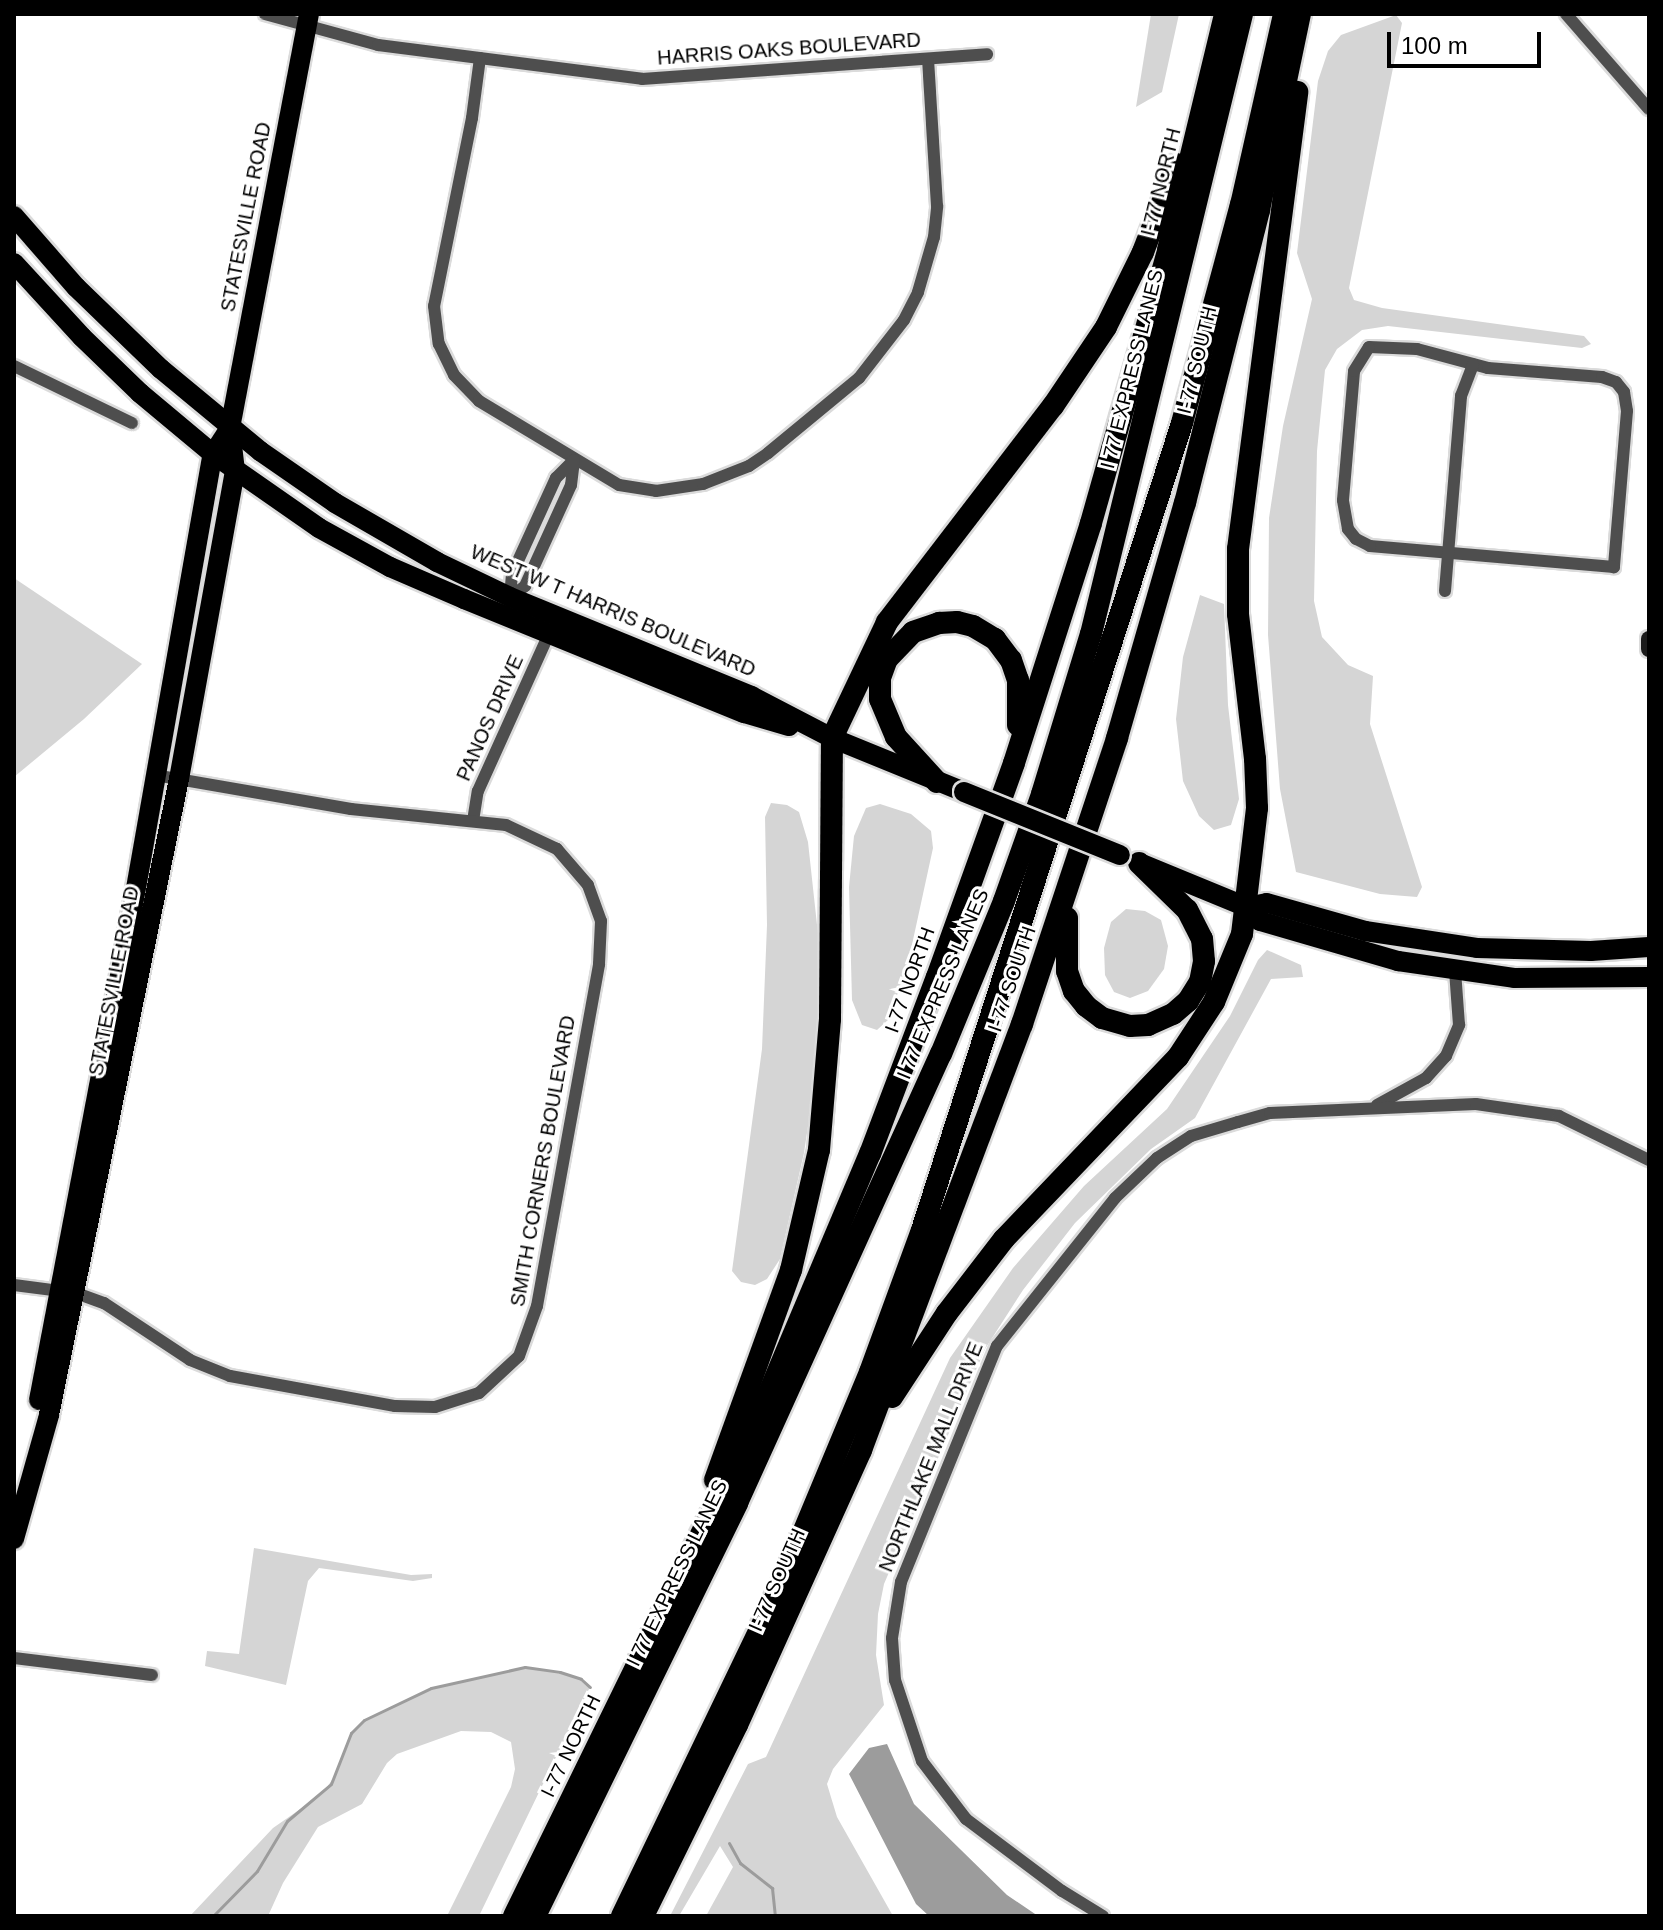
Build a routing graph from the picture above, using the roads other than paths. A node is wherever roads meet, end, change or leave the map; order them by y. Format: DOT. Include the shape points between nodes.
graph roads {
  1 [pos="265,14"];
  2 [pos="1225,14"];
  3 [pos="1242,14"];
  4 [pos="1284,14"];
  5 [pos="1302,14"];
  6 [pos="1566,14"];
  7 [pos="308,19"];
  8 [pos="987,54"];
  9 [pos="480,58"];
  10 [pos="928,59"];
  11 [pos="1213,68"];
  12 [pos="1649,109"];
  13 [pos="14,216"];
  14 [pos="14,236"];
  15 [pos="14,263"];
  16 [pos="103,316"];
  17 [pos="1473,364"];
  18 [pos="14,366"];
  19 [pos="132,423"];
  20 [pos="230,428"];
  21 [pos="213,454"];
  22 [pos="574,460"];
  23 [pos="235,471"];
  24 [pos="1448,553"];
  25 [pos="1445,591"];
  26 [pos="510,597"];
  27 [pos="549,634"];
  28 [pos="1649,639"];
  29 [pos="1649,649"];
  30 [pos="832,738"];
  31 [pos="1014,763"];
  32 [pos="154,775"];
  33 [pos="179,779"];
  34 [pos="937,782"];
  35 [pos="473,821"];
  36 [pos="142,857"];
  37 [pos="1129,859"];
  38 [pos="1070,882"];
  39 [pos="134,897"];
  40 [pos="1247,907"];
  41 [pos="150,926"];
  42 [pos="1649,947"];
  43 [pos="146,948"];
  44 [pos="1455,971"];
  45 [pos="1649,977"];
  46 [pos="1570,980"];
  47 [pos="1649,990"];
  48 [pos="1370,1108"];
  49 [pos="1649,1160"];
  50 [pos="14,1285"];
  51 [pos="68,1292"];
  52 [pos="861,1450"];
  53 [pos="14,1530"];
  54 [pos="14,1539"];
  55 [pos="671,1597"];
  56 [pos="14,1658"];
  57 [pos="152,1675"];
  58 [pos="514,1916"];
  59 [pos="535,1916"];
  60 [pos="622,1916"];
  61 [pos="643,1916"];
  62 [pos="1103,1916"];
  1 -- 7 [label="street, HARRIS OAKS BOULEVARD"];
  2 -- 11 [label="highway, I-77 NORTH"];
  3 -- 59 [label="highway, I 77 EXPRESS LANES" via="1101,595 1019,861 941,1054 737,1503"];
  4 -- 60 [label="highway" via="1238,220 1178,437 922,1230 783,1581"];
  5 -- 38 [label="highway, I-77 SOUTH" via="1201,444"];
  5 -- 40 [label="highway" via="1291,151 1238,549 1238,614 1256,783"];
  6 -- 12 [label="street"];
  7 -- 9 [label="street, HARRIS OAKS BOULEVARD" via="378,45"];
  7 -- 20 [label="main road, STATESVILLE ROAD"];
  8 -- 10 [label="street, HARRIS OAKS BOULEVARD"];
  9 -- 10 [label="street, HARRIS OAKS BOULEVARD" via="658,79"];
  9 -- 22 [label="street" via="434,306 439,344 466,391"];
  10 -- 22 [label="street" via="937,206 934,237 918,292 875,362 768,453 703,484 638,490"];
  11 -- 30 [label="highway" via="1155,225 1106,327 1053,406 887,622"];
  11 -- 31 [label="highway, I-77 NORTH" via="1118,432"];
  13 -- 16 [label="main road, WEST W T HARRIS BOULEVARD"];
  14 -- 16 [label="main road"];
  15 -- 21 [label="main road, WEST W T HARRIS BOULEVARD" via="110,365"];
  16 -- 20 [label="main road, WEST W T HARRIS BOULEVARD"];
  17 -- 24 [label="street" via="1461,396"];
  17 -- 24 [label="street" via="1417,349 1369,347 1354,371 1343,500 1348,529 1370,546"];
  17 -- 24 [label="street" via="1602,377 1624,392 1618,550 1614,567"];
  18 -- 19 [label="street"];
  20 -- 21 [label="main road, STATESVILLE ROAD"];
  20 -- 23 [label="main road, STATESVILLE ROAD"];
  20 -- 26 [label="main road, WEST W T HARRIS BOULEVARD" via="368,524"];
  21 -- 23 [label="main road, WEST W T HARRIS BOULEVARD"];
  21 -- 32 [label="main road, STATESVILLE ROAD"];
  22 -- 26 [label="street" via="556,478 510,579"];
  23 -- 27 [label="main road, WEST W T HARRIS BOULEVARD" via="354,548"];
  23 -- 33 [label="main road, STATESVILLE ROAD"];
  24 -- 25 [label="street"];
  26 -- 30 [label="main road, WEST W T HARRIS BOULEVARD" via="751,696"];
  27 -- 30 [label="main road, WEST W T HARRIS BOULEVARD" via="744,713"];
  27 -- 35 [label="street, PANOS DRIVE" via="478,791"];
  28 -- 29 [label="street"];
  30 -- 34 [label="main road, WEST W T HARRIS BOULEVARD"];
  30 -- 55 [label="highway" via="829,1055 813,1184 780,1303"];
  31 -- 34 [label="highway" via="1019,690 1007,652 973,626 930,625 892,651 880,678 880,699 896,737"];
  31 -- 55 [label="highway, I-77 NORTH" via="840,1226 754,1427"];
  32 -- 33 [label="street, SMITH CORNERS BOULEVARD"];
  32 -- 36 [label="main road, STATESVILLE ROAD"];
  33 -- 35 [label="street, SMITH CORNERS BOULEVARD" via="351,809"];
  33 -- 41 [label="main road, STATESVILLE ROAD"];
  34 -- 37 [label="main road, WEST W T HARRIS BOULEVARD, bridge"];
  35 -- 51 [label="street, SMITH CORNERS BOULEVARD" via="506,825 557,849 588,885 601,921 599,964 544,1274 519,1356 479,1393 455,1403 382,1404 230,1376 190,1360 131,1319"];
  36 -- 39 [label="main road, STATESVILLE ROAD"];
  36 -- 41 [label="main road" via="149,863 145,887"];
  37 -- 38 [label="highway" via="1187,910 1204,950 1203,972 1188,1001 1148,1025 1120,1025 1102,1018 1074,991 1064,949"];
  37 -- 40 [label="main road, WEST W T HARRIS BOULEVARD"];
  38 -- 52 [label="highway, I-77 SOUTH" via="997,1096"];
  39 -- 43 [label="main road" via="139,915 135,942"];
  39 -- 51 [label="main road, STATESVILLE ROAD"];
  40 -- 42 [label="main road, WEST W T HARRIS BOULEVARD" via="1267,903 1365,931 1477,948"];
  40 -- 44 [label="main road, WEST W T HARRIS BOULEVARD" via="1260,921 1323,942"];
  40 -- 52 [label="highway" via="1223,982 1192,1038 1149,1090 995,1249 925,1343"];
  41 -- 43 [label="main road, STATESVILLE ROAD"];
  43 -- 51 [label="main road, STATESVILLE ROAD"];
  44 -- 46 [label="main road, WEST W T HARRIS BOULEVARD"];
  44 -- 48 [label="street" via="1459,1025 1446,1056 1420,1083"];
  45 -- 46 [label="main road, WEST W T HARRIS BOULEVARD"];
  46 -- 47 [label="main road" via="1605,992"];
  48 -- 49 [label="street, NORTHLAKE MALL DRIVE" via="1476,1104 1559,1116"];
  48 -- 62 [label="street, NORTHLAKE MALL DRIVE" via="1270,1113 1191,1136 1157,1158 1115,1198 997,1346 901,1582 892,1638 895,1680 922,1761 966,1819"];
  50 -- 51 [label="street, SMITH CORNERS BOULEVARD"];
  51 -- 53 [label="main road, STATESVILLE ROAD"];
  51 -- 54 [label="main road, STATESVILLE ROAD" via="49,1415"];
  52 -- 61 [label="highway, I-77 SOUTH" via="750,1698"];
  55 -- 58 [label="highway, I-77 NORTH"];
  56 -- 57 [label="street"];
}
